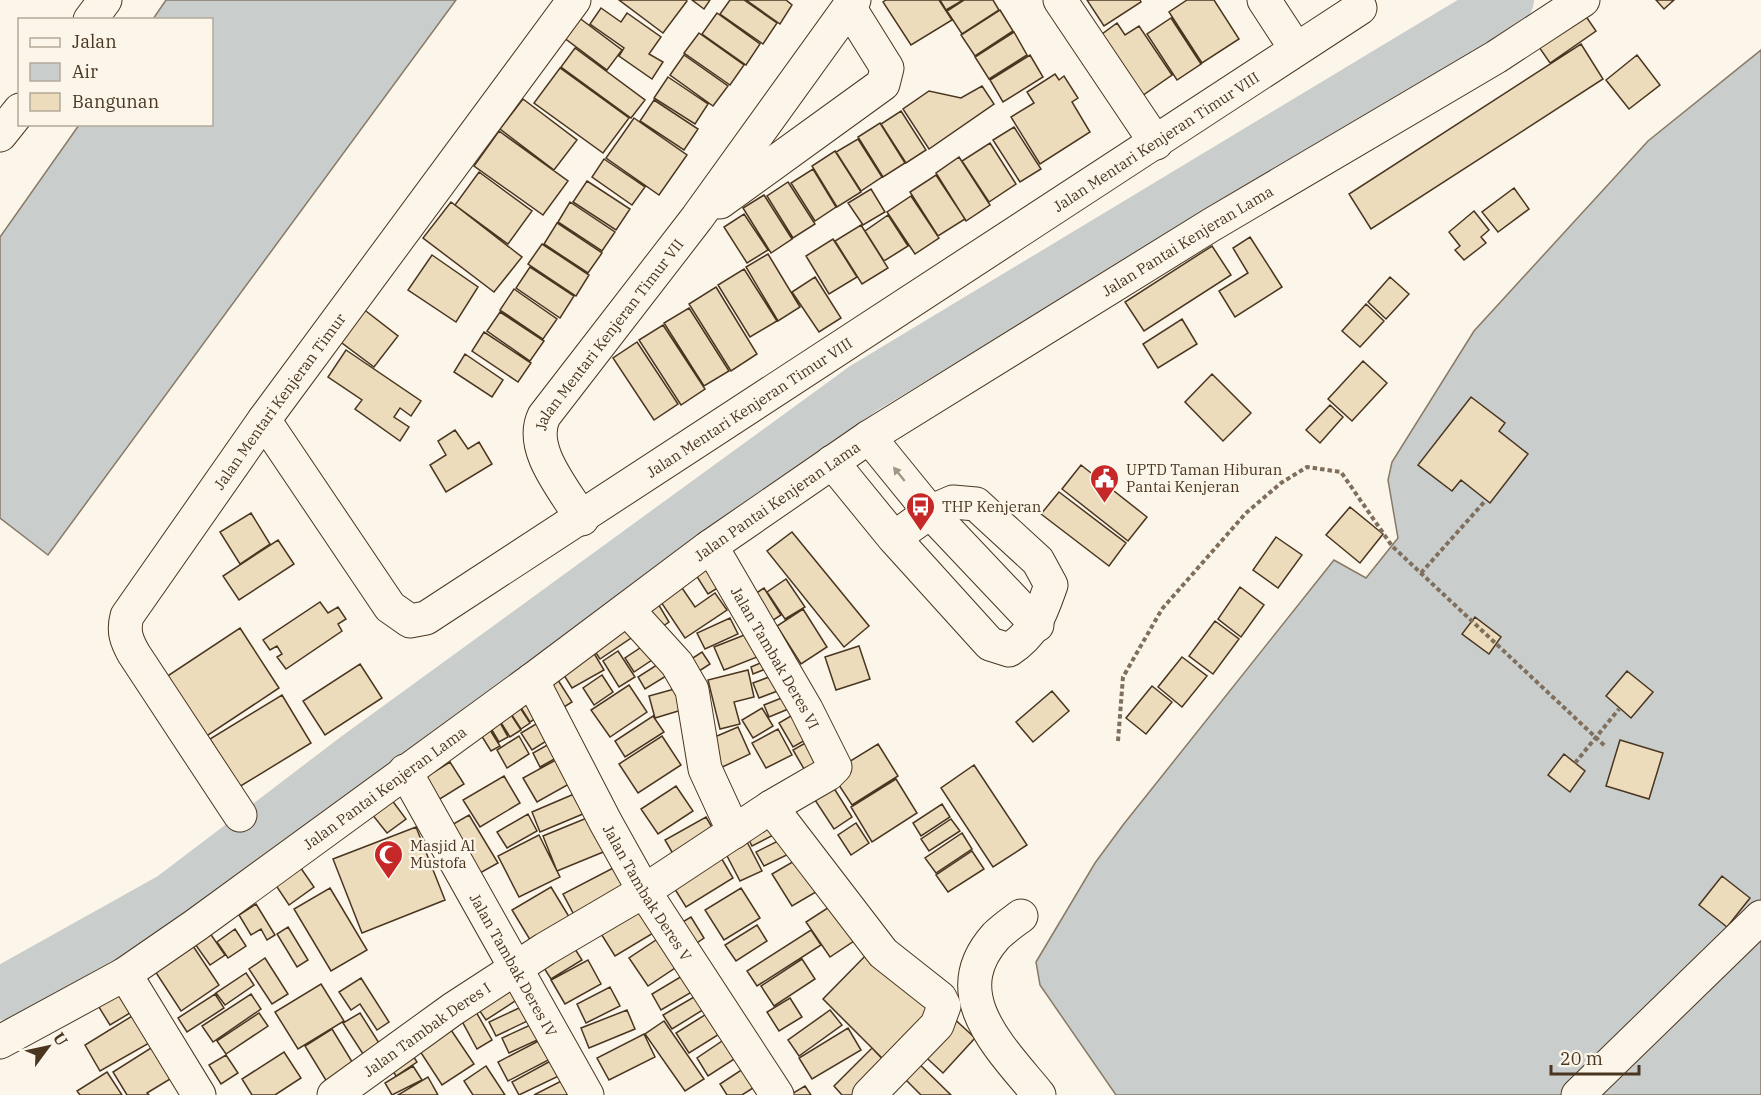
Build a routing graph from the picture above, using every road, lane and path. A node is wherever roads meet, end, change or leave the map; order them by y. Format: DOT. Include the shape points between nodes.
graph roads {
  1 [pos="105,0"];
  2 [pos="574,0"];
  3 [pos="1060,0"];
  4 [pos="1264,0"];
  5 [pos="1583,0"];
  6 [pos="851,3"];
  7 [pos="1359,8"];
  8 [pos="92,18"];
  9 [pos="1296,49"];
  10 [pos="18,112"];
  11 [pos="0,135"];
  12 [pos="1156,143"];
  13 [pos="697,219"];
  14 [pos="264,420"];
  15 [pos="868,437"];
  16 [pos="832,462"];
  17 [pos="1486,500"];
  18 [pos="930,512"];
  19 [pos="582,519"];
  20 [pos="894,538"];
  21 [pos="711,546"];
  22 [pos="1421,573"];
  23 [pos="627,609"];
  24 [pos="1037,625"];
  25 [pos="532,680"];
  26 [pos="1619,709"];
  27 [pos="1596,737"];
  28 [pos="1118,741"];
  29 [pos="1606,747"];
  30 [pos="1575,763"];
  31 [pos="834,770"];
  32 [pos="405,771"];
  33 [pos="771,807"];
  34 [pos="240,814"];
  35 [pos="734,832"];
  36 [pos="645,891"];
  37 [pos="1021,916"];
  38 [pos="1761,917"];
  39 [pos="517,968"];
  40 [pos="125,974"];
  41 [pos="0,1042"];
  42 [pos="199,1095"];
  43 [pos="334,1095"];
  44 [pos="587,1095"];
  45 [pos="777,1095"];
  46 [pos="869,1095"];
  47 [pos="1039,1095"];
  48 [pos="1578,1095"];
  1 -- 8 [label="street"];
  2 -- 14 [label="street, Jalan Mentari Kenjeran Timur"];
  3 -- 12 [label="street"];
  4 -- 9 [label="street"];
  5 -- 15 [label="street, Jalan Pantai Kenjeran Lama" via="1496,57"];
  6 -- 13 [label="street, Jalan Mentari Kenjeran Timur VII"];
  6 -- 13 [label="street, Jalan Mentari Kenjeran Timur VII" via="887,68 883,84"];
  7 -- 9 [label="street, Jalan Mentari Kenjeran Timur VIII"];
  9 -- 12 [label="street, Jalan Mentari Kenjeran Timur VIII"];
  10 -- 11 [label="street"];
  12 -- 19 [label="street, Jalan Mentari Kenjeran Timur VIII"];
  13 -- 19 [label="street, Jalan Mentari Kenjeran Timur VII" via="538,427 540,448"];
  14 -- 19 [label="street, Jalan Mentari Kenjeran Timur VIII" via="390,607 410,621 426,618"];
  14 -- 34 [label="street, Jalan Mentari Kenjeran Timur" via="127,616 124,628 134,654"];
  15 -- 16 [label="street, Jalan Pantai Kenjeran Lama"];
  18 -- 15 [label="street, one-way"];
  16 -- 20 [label="street"];
  16 -- 21 [label="street, Jalan Pantai Kenjeran Lama"];
  17 -- 22 [label="path"];
  18 -- 20 [label="street"];
  18 -- 24 [label="street"];
  18 -- 24 [label="street" via="953,502 976,504 1038,561 1051,585"];
  20 -- 24 [label="street" via="990,644 1009,650"];
  21 -- 23 [label="street, Jalan Pantai Kenjeran Lama"];
  21 -- 31 [label="street, Jalan Tambak Deres VI" via="806,709 833,759"];
  22 -- 27 [label="path"];
  22 -- 28 [label="path" via="1392,546 1341,472 1307,467 1246,513 1162,609 1123,676"];
  23 -- 25 [label="street, Jalan Pantai Kenjeran Lama"];
  23 -- 35 [label="street" via="677,664 692,690 705,769"];
  25 -- 32 [label="street, Jalan Pantai Kenjeran Lama"];
  25 -- 36 [label="street, Jalan Tambak Deres V"];
  26 -- 27 [label="path"];
  27 -- 29 [label="path"];
  27 -- 30 [label="path"];
  31 -- 33 [label="street, Jalan Tambak Deres I"];
  32 -- 39 [label="street, Jalan Tambak Deres IV"];
  32 -- 40 [label="street, Jalan Pantai Kenjeran Lama"];
  33 -- 35 [label="street, Jalan Tambak Deres I"];
  33 -- 46 [label="street" via="884,953 940,998 944,1006 937,1025"];
  35 -- 36 [label="street, Jalan Tambak Deres I"];
  36 -- 39 [label="street, Jalan Tambak Deres I"];
  36 -- 45 [label="street, Jalan Tambak Deres V"];
  37 -- 47 [label="street" via="996,936 979,960 974,988 977,1011 993,1038"];
  38 -- 48 [label="street"];
  39 -- 43 [label="street, Jalan Tambak Deres I"];
  39 -- 44 [label="street, Jalan Tambak Deres IV"];
  40 -- 41 [label="street, Jalan Pantai Kenjeran Lama"];
  40 -- 42 [label="street"];
}
